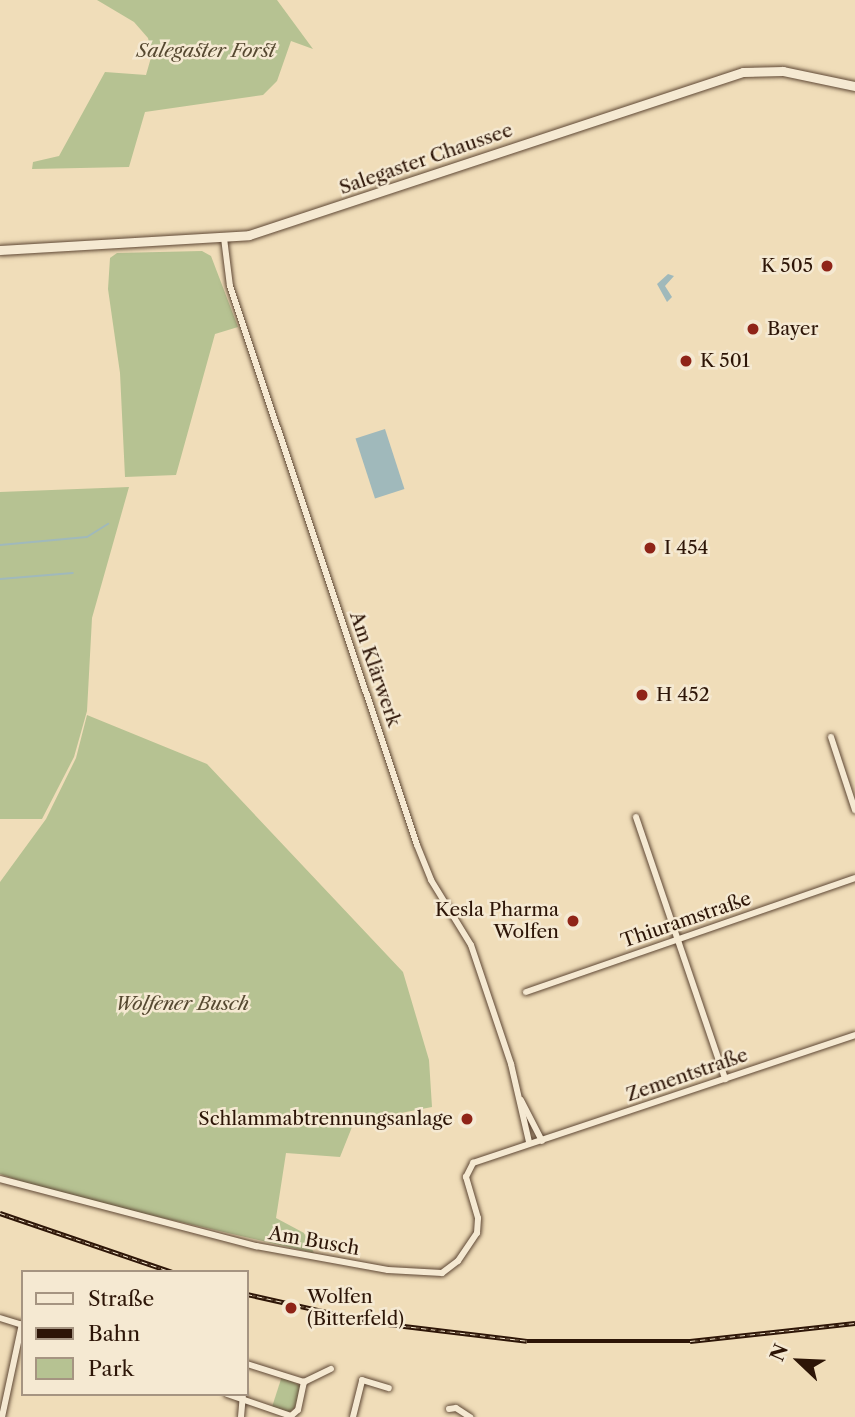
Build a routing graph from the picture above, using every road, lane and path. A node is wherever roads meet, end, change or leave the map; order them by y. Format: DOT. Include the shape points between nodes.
graph roads {
  1 [pos="855,86"];
  2 [pos="224,238"];
  3 [pos="0,250"];
  4 [pos="831,737"];
  5 [pos="855,810"];
  6 [pos="636,817"];
  7 [pos="855,878"];
  8 [pos="678,940"];
  9 [pos="526,992"];
  10 [pos="855,1035"];
  11 [pos="725,1079"];
  12 [pos="521,1100"];
  13 [pos="542,1141"];
  14 [pos="529,1142"];
  15 [pos="0,1179"];
  16 [pos="0,1318"];
  17 [pos="21,1324"];
  18 [pos="21,1329"];
  19 [pos="248,1364"];
  20 [pos="331,1369"];
  21 [pos="304,1382"];
  22 [pos="389,1388"];
  23 [pos="243,1397"];
  24 [pos="449,1409"];
  25 [pos="2,1417"];
  26 [pos="241,1417"];
  27 [pos="353,1417"];
  28 [pos="470,1417"];
  1 -- 2 [label="main road, Salegaster Chaussee" via="783,71 743,72 283,225"];
  2 -- 3 [label="main road, Salegaster Chaussee"];
  2 -- 12 [label="street, Am Klärwerk" via="230,286 421,856 468,937"];
  4 -- 5 [label="street"];
  6 -- 8 [label="street"];
  7 -- 8 [label="street, Thiuramstraße"];
  8 -- 9 [label="street, Thiuramstraße"];
  8 -- 11 [label="street"];
  10 -- 11 [label="street, Zementstraße"];
  11 -- 13 [label="street, Zementstraße"];
  12 -- 13 [label="street, Am Klärwerk"];
  12 -- 14 [label="street, Am Klärwerk"];
  13 -- 14 [label="street, Zementstraße"];
  14 -- 15 [label="street, Am Busch" via="467,1169 477,1233 454,1265 438,1274 388,1270 256,1246"];
  16 -- 17 [label="street"];
  18 -- 25 [label="street"];
  19 -- 21 [label="street"];
  20 -- 21 [label="street"];
  21 -- 23 [label="street" via="298,1410 290,1416"];
  22 -- 27 [label="street" via="366,1379 359,1387"];
  23 -- 26 [label="street"];
  24 -- 28 [label="street"];
}
